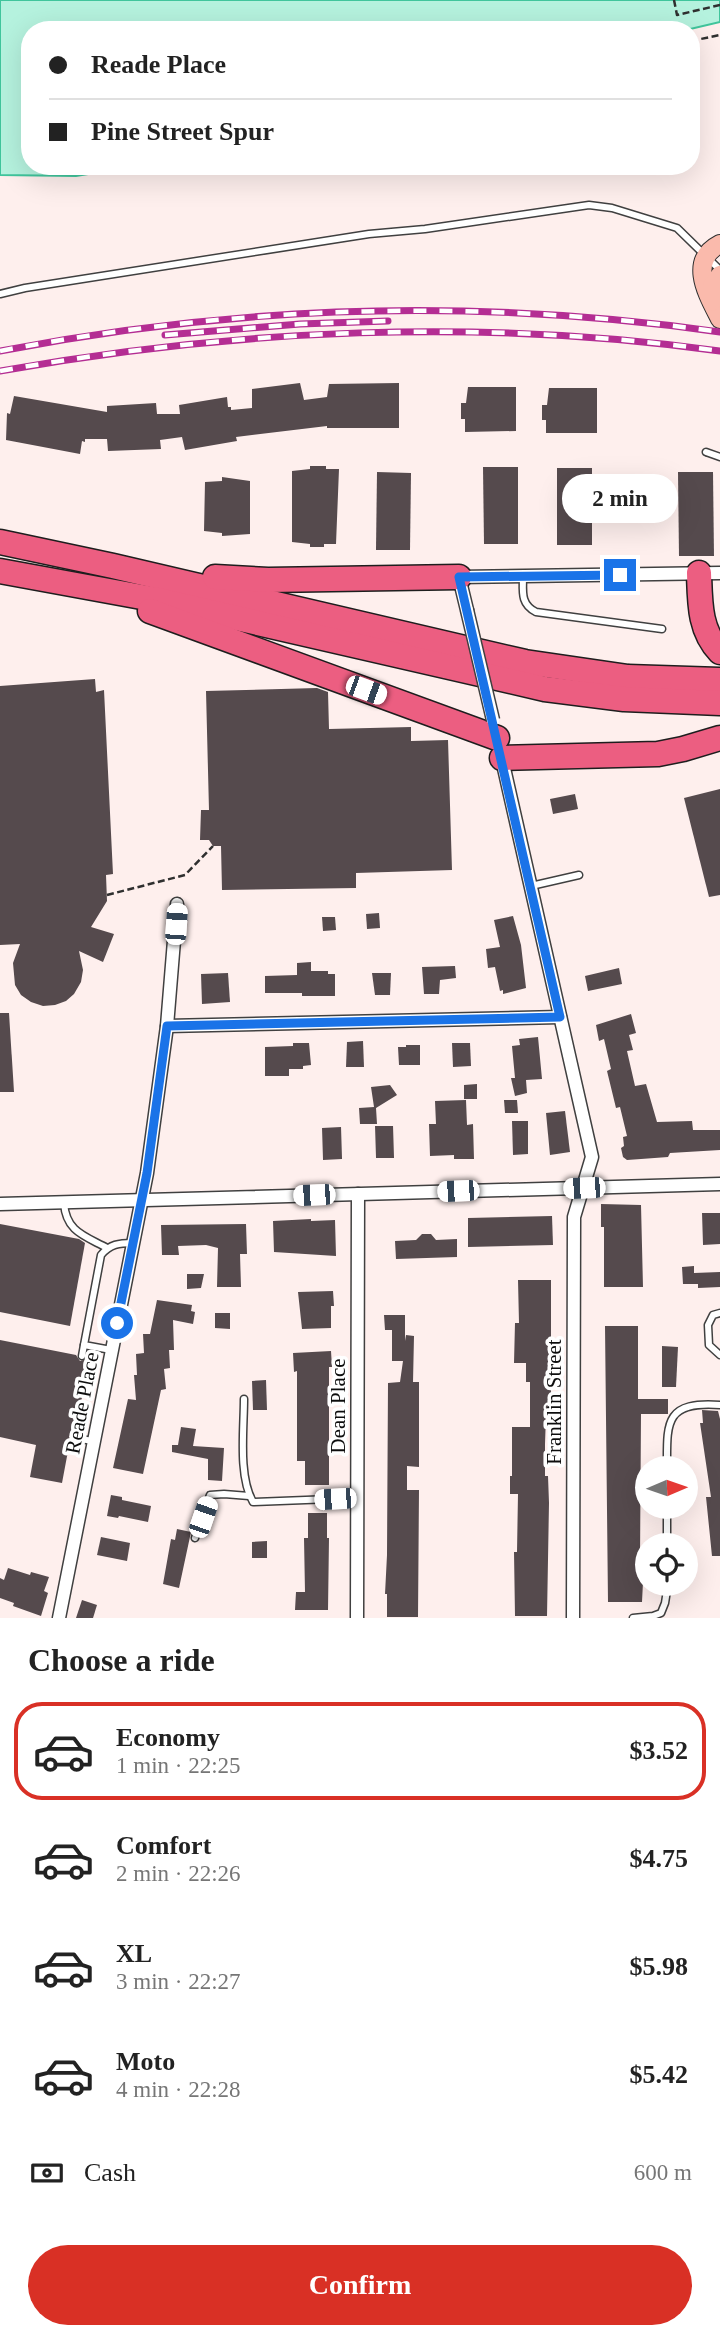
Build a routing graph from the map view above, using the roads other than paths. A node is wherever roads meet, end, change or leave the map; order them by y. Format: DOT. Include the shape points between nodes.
graph roads {
  1 [pos="713,249"];
  2 [pos="720,272"];
  3 [pos="0,294"];
  4 [pos="716,310"];
  5 [pos="706,452"];
  6 [pos="720,457"];
  7 [pos="0,542"];
  8 [pos="113,566"];
  9 [pos="0,571"];
  10 [pos="709,573"];
  11 [pos="523,576"];
  12 [pos="459,577"];
  13 [pos="53,580"];
  14 [pos="662,629"];
  15 [pos="720,652"];
  16 [pos="720,680"];
  17 [pos="720,703"];
  18 [pos="720,738"];
  19 [pos="497,739"];
  20 [pos="579,875"];
  21 [pos="531,887"];
  22 [pos="177,904"];
  23 [pos="560,1017"];
  24 [pos="167,1026"];
  25 [pos="720,1184"];
  26 [pos="584,1188"];
  27 [pos="358,1194"];
  28 [pos="141,1200"];
  29 [pos="64,1203"];
  30 [pos="0,1204"];
  31 [pos="133,1242"];
  32 [pos="107,1248"];
  33 [pos="720,1313"];
  34 [pos="84,1345"];
  35 [pos="112,1350"];
  36 [pos="720,1355"];
  37 [pos="82,1356"];
  38 [pos="244,1399"];
  39 [pos="720,1405"];
  40 [pos="74,1438"];
  41 [pos="94,1442"];
  42 [pos="667,1456"];
  43 [pos="250,1496"];
  44 [pos="357,1498"];
  45 [pos="195,1538"];
  46 [pos="666,1596"];
  47 [pos="654,1617"];
  48 [pos="59,1618"];
  49 [pos="357,1618"];
  50 [pos="573,1618"];
  51 [pos="633,1618"];
  1 -- 2 [label="lane"];
  1 -- 3 [label="lane" via="668,223 589,205 369,234"];
  1 -- 4 [label="street" via="702,265 702,276"];
  2 -- 4 [label="street" via="712,286"];
  5 -- 6 [label="lane"];
  7 -- 8 [label="highway"];
  8 -- 12 [label="highway" via="252,580"];
  8 -- 16 [label="highway" via="551,667 642,678"];
  9 -- 13 [label="highway"];
  10 -- 11 [label="street"];
  10 -- 15 [label="highway" via="702,618"];
  11 -- 12 [label="street"];
  11 -- 14 [label="lane" via="523,600 536,612"];
  12 -- 19 [label="street, Franklin Street, bridge"];
  13 -- 17 [label="highway" via="197,608 545,689 637,700"];
  13 -- 19 [label="highway" via="113,597"];
  18 -- 19 [label="highway" via="657,754"];
  19 -- 21 [label="street, Franklin Street"];
  20 -- 21 [label="lane"];
  21 -- 23 [label="street, Franklin Street"];
  22 -- 24 [label="street, Reade Place"];
  23 -- 24 [label="street"];
  23 -- 26 [label="street, Franklin Street" via="592,1157"];
  24 -- 28 [label="street, Reade Place"];
  25 -- 26 [label="street"];
  26 -- 27 [label="street"];
  26 -- 50 [label="street, Franklin Street" via="574,1217"];
  27 -- 28 [label="street"];
  27 -- 44 [label="street, Dean Place"];
  28 -- 29 [label="street"];
  28 -- 31 [label="street, Reade Place"];
  29 -- 30 [label="street"];
  29 -- 32 [label="lane" via="65,1216 75,1231"];
  31 -- 32 [label="lane"];
  31 -- 35 [label="street, Reade Place"];
  32 -- 34 [label="lane" via="101,1255"];
  33 -- 36 [label="lane" via="713,1315 708,1325 709,1345"];
  34 -- 35 [label="lane"];
  34 -- 37 [label="lane"];
  35 -- 41 [label="street, Reade Place"];
  38 -- 43 [label="lane" via="244,1474"];
  39 -- 42 [label="lane" via="691,1406 675,1413 668,1424"];
  40 -- 41 [label="lane"];
  41 -- 48 [label="street, Reade Place"];
  43 -- 44 [label="lane" via="253,1502"];
  43 -- 45 [label="lane" via="210,1495"];
  44 -- 49 [label="street, Dean Place"];
  46 -- 47 [label="lane" via="661,1613"];
  47 -- 51 [label="lane"];
}
